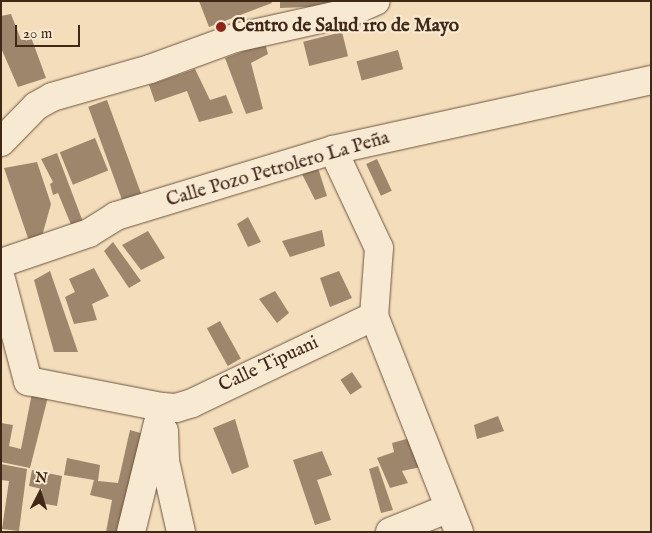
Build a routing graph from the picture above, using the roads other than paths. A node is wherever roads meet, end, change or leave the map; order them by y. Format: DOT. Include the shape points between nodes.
graph roads {
  1 [pos="376,1"];
  2 [pos="651,80"];
  3 [pos="1,142"];
  4 [pos="333,150"];
  5 [pos="1,263"];
  6 [pos="1,279"];
  7 [pos="374,316"];
  8 [pos="162,408"];
  9 [pos="454,520"];
  10 [pos="131,532"];
  11 [pos="181,532"];
  12 [pos="390,532"];
  1 -- 3 [label="street" via="351,12 235,38 150,69 52,97 36,106"];
  2 -- 4 [label="street, Calle Pozo Petrolero La Peña"];
  4 -- 5 [label="street, Calle Pozo Petrolero La Peña" via="116,216 89,233"];
  4 -- 7 [label="street" via="379,248"];
  6 -- 8 [label="street, Calle Tipuani" via="28,381"];
  7 -- 8 [label="street, Calle Tipuani" via="192,403"];
  7 -- 9 [label="street"];
  8 -- 10 [label="street"];
  8 -- 11 [label="street" via="165,460"];
  9 -- 12 [label="street"];
}
